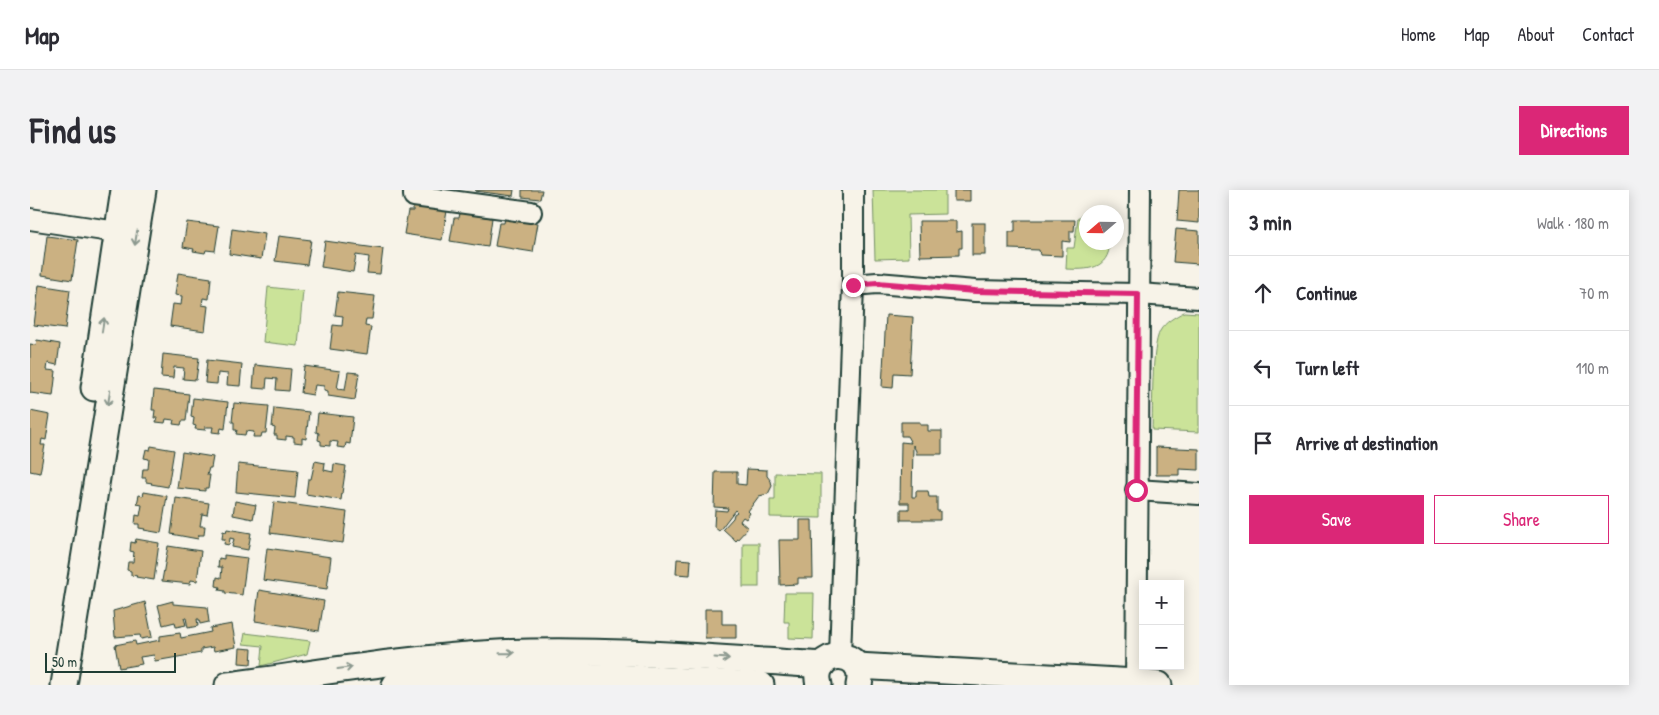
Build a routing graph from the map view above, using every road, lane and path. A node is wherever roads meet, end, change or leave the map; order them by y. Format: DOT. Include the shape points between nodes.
graph roads {
  1 [pos="124,190"];
  2 [pos="144,190"];
  3 [pos="414,190"];
  4 [pos="853,190"];
  5 [pos="1140,190"];
  6 [pos="532,212"];
  7 [pos="30,219"];
  8 [pos="117,232"];
  9 [pos="853,285"];
  10 [pos="1138,294"];
  11 [pos="1199,298"];
  12 [pos="1136,490"];
  13 [pos="1199,494"];
  14 [pos="614,651"];
  15 [pos="691,656"];
  16 [pos="840,671"];
  17 [pos="614,681"];
  18 [pos="688,681"];
  19 [pos="1094,682"];
  20 [pos="1144,684"];
  21 [pos="49,685"];
  22 [pos="64,685"];
  23 [pos="228,685"];
  24 [pos="395,685"];
  25 [pos="761,685"];
  1 -- 8 [label="street"];
  2 -- 22 [label="street, one-way"];
  3 -- 6 [label="street" via="414,196"];
  4 -- 9 [label="street"];
  5 -- 10 [label="street"];
  7 -- 8 [label="street"];
  21 -- 8 [label="street, one-way"];
  9 -- 10 [label="street" via="877,283 975,291"];
  9 -- 16 [label="street"];
  10 -- 11 [label="street"];
  10 -- 12 [label="street"];
  12 -- 13 [label="street"];
  12 -- 20 [label="street"];
  14 -- 15 [label="street"];
  14 -- 17 [label="street"];
  23 -- 14 [label="street, one-way" via="443,657"];
  15 -- 16 [label="street, one-way"];
  15 -- 18 [label="street"];
  16 -- 19 [label="street"];
  17 -- 18 [label="street"];
  17 -- 24 [label="street" via="507,675"];
  18 -- 25 [label="street"];
  19 -- 20 [label="street"];
}
